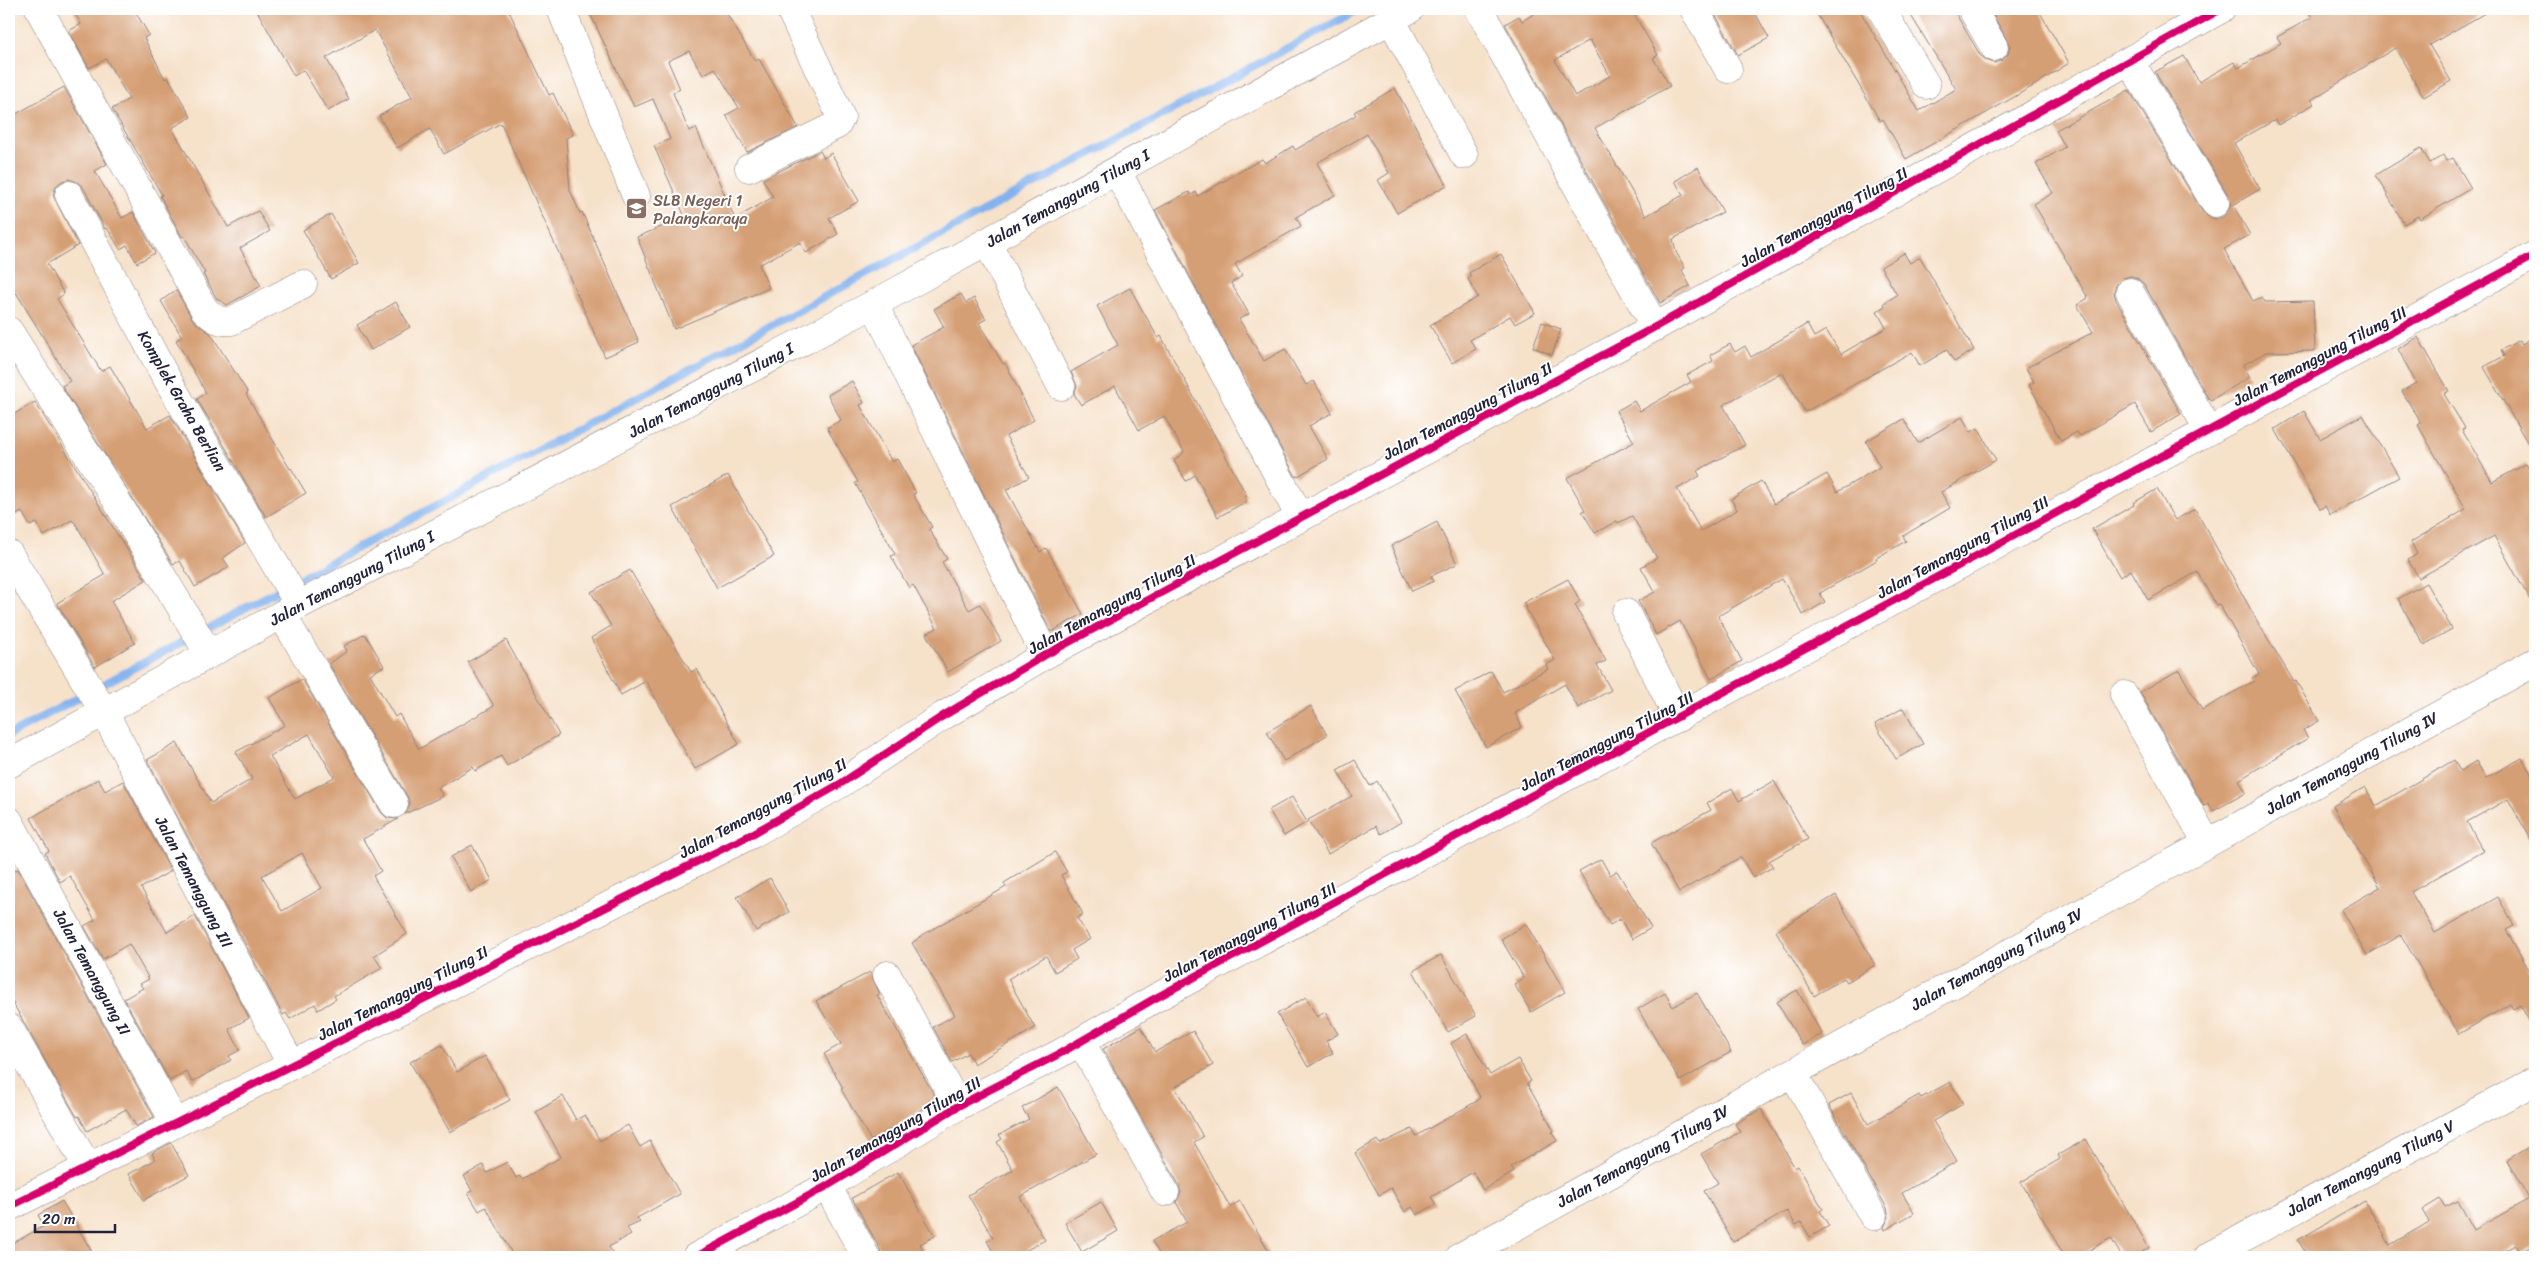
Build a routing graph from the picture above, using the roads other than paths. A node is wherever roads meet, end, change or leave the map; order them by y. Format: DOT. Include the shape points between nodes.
graph roads {
  1 [pos="39,9"];
  2 [pos="561,9"];
  3 [pos="790,9"];
  4 [pos="1479,9"];
  5 [pos="1694,9"];
  6 [pos="1881,9"];
  7 [pos="1972,9"];
  8 [pos="2221,9"];
  9 [pos="1400,14"];
  10 [pos="1994,47"];
  11 [pos="2130,61"];
  12 [pos="1728,69"];
  13 [pos="1926,85"];
  14 [pos="1464,155"];
  15 [pos="749,168"];
  16 [pos="1117,171"];
  17 [pos="69,195"];
  18 [pos="636,196"];
  19 [pos="2216,203"];
  20 [pos="988,242"];
  21 [pos="2535,255"];
  22 [pos="303,284"];
  23 [pos="2130,292"];
  24 [pos="874,304"];
  25 [pos="1655,327"];
  26 [pos="9,331"];
  27 [pos="1061,386"];
  28 [pos="2209,431"];
  29 [pos="1300,517"];
  30 [pos="9,554"];
  31 [pos="288,596"];
  32 [pos="1626,613"];
  33 [pos="200,640"];
  34 [pos="1045,655"];
  35 [pos="2535,662"];
  36 [pos="2124,695"];
  37 [pos="95,698"];
  38 [pos="1678,718"];
  39 [pos="9,764"];
  40 [pos="394,804"];
  41 [pos="9,821"];
  42 [pos="2207,843"];
  43 [pos="887,975"];
  44 [pos="9,1028"];
  45 [pos="1081,1042"];
  46 [pos="291,1064"];
  47 [pos="1793,1073"];
  48 [pos="2535,1081"];
  49 [pos="958,1106"];
  50 [pos="174,1123"];
  51 [pos="88,1168"];
  52 [pos="827,1186"];
  53 [pos="1165,1192"];
  54 [pos="9,1207"];
  55 [pos="1873,1216"];
  56 [pos="1465,1256"];
  57 [pos="696,1257"];
  58 [pos="866,1257"];
  59 [pos="2207,1257"];
  1 -- 22 [label="street" via="204,309 215,319 230,321"];
  2 -- 18 [label="street"];
  3 -- 15 [label="street" via="841,117 837,125"];
  4 -- 25 [label="street"];
  5 -- 12 [label="street"];
  6 -- 13 [label="street"];
  7 -- 10 [label="street"];
  8 -- 11 [label="street, Jalan Temanggung Tilung II"];
  9 -- 14 [label="street"];
  9 -- 16 [label="street, Jalan Temanggung Tilung I"];
  11 -- 19 [label="street"];
  11 -- 25 [label="street, Jalan Temanggung Tilung II"];
  16 -- 20 [label="street, Jalan Temanggung Tilung I"];
  16 -- 29 [label="street"];
  17 -- 31 [label="street, Komplek Graha Berlian"];
  20 -- 24 [label="street, Jalan Temanggung Tilung I"];
  20 -- 27 [label="street"];
  21 -- 28 [label="street, Jalan Temanggung Tilung III"];
  23 -- 28 [label="street"];
  24 -- 31 [label="street, Jalan Temanggung Tilung I"];
  24 -- 34 [label="street"];
  25 -- 29 [label="street, Jalan Temanggung Tilung II"];
  26 -- 33 [label="street"];
  28 -- 38 [label="street, Jalan Temanggung Tilung III"];
  29 -- 34 [label="street, Jalan Temanggung Tilung II"];
  30 -- 37 [label="street, Jalan Temanggung III"];
  31 -- 33 [label="street, Jalan Temanggung Tilung I"];
  31 -- 40 [label="street, Komplek Graha Berlian"];
  32 -- 38 [label="street"];
  33 -- 37 [label="street, Jalan Temanggung Tilung I"];
  34 -- 46 [label="street, Jalan Temanggung Tilung II" via="943,716 840,784 752,834"];
  35 -- 42 [label="street, Jalan Temanggung Tilung IV"];
  36 -- 42 [label="street"];
  37 -- 39 [label="street, Jalan Temanggung Tilung I"];
  37 -- 46 [label="street, Jalan Temanggung III"];
  38 -- 45 [label="street, Jalan Temanggung Tilung III" via="1152,1000"];
  41 -- 50 [label="street, Jalan Temanggung II"];
  42 -- 47 [label="street, Jalan Temanggung Tilung IV"];
  43 -- 49 [label="street"];
  44 -- 51 [label="street"];
  45 -- 49 [label="street, Jalan Temanggung Tilung III"];
  45 -- 53 [label="street"];
  46 -- 50 [label="street, Jalan Temanggung Tilung II"];
  47 -- 55 [label="street"];
  47 -- 56 [label="street, Jalan Temanggung Tilung IV"];
  48 -- 59 [label="street, Jalan Temanggung Tilung V"];
  49 -- 52 [label="street, Jalan Temanggung Tilung III"];
  50 -- 51 [label="street, Jalan Temanggung Tilung II"];
  51 -- 54 [label="street, Jalan Temanggung Tilung II"];
  52 -- 57 [label="street, Jalan Temanggung Tilung III"];
  52 -- 58 [label="street"];
}
